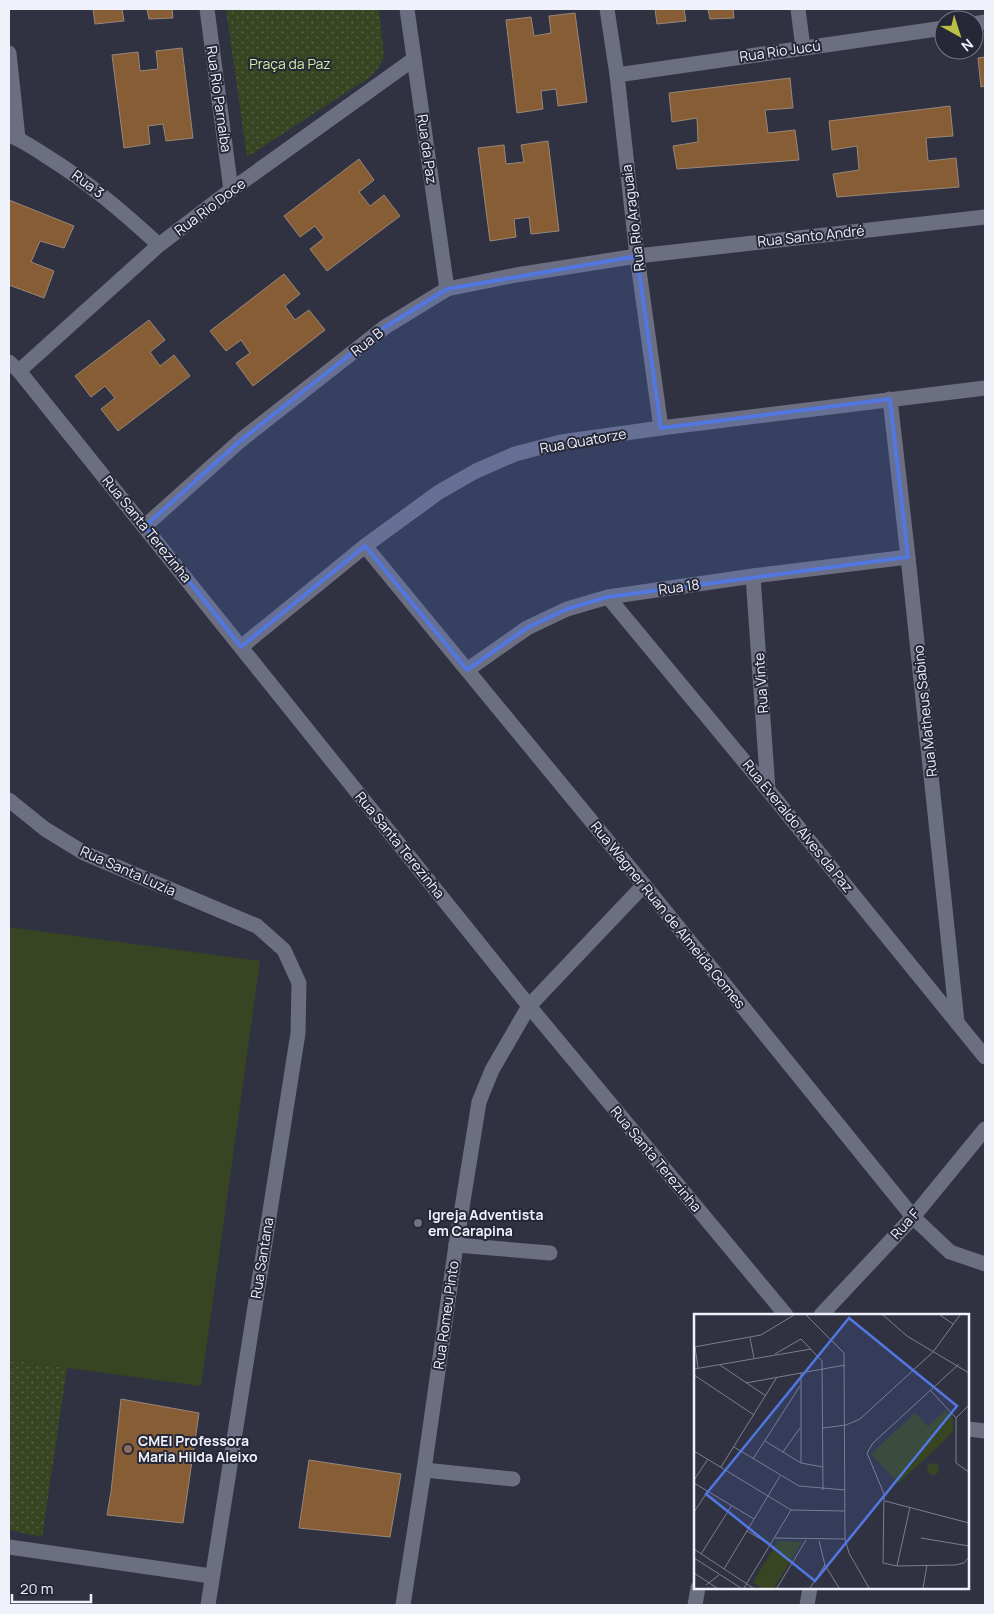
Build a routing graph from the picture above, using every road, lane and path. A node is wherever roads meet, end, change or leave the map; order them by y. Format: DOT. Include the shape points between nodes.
graph roads {
  1 [pos="207,9"];
  2 [pos="407,9"];
  3 [pos="607,9"];
  4 [pos="798,9"];
  5 [pos="934,29"];
  6 [pos="803,48"];
  7 [pos="9,53"];
  8 [pos="414,59"];
  9 [pos="617,75"];
  10 [pos="14,136"];
  11 [pos="231,190"];
  12 [pos="985,217"];
  13 [pos="159,245"];
  14 [pos="637,256"];
  15 [pos="447,289"];
  16 [pos="14,367"];
  17 [pos="985,388"];
  18 [pos="890,399"];
  19 [pos="661,428"];
  20 [pos="145,526"];
  21 [pos="365,546"];
  22 [pos="908,557"];
  23 [pos="754,576"];
  24 [pos="608,597"];
  25 [pos="241,647"];
  26 [pos="467,670"];
  27 [pos="768,790"];
  28 [pos="9,800"];
  29 [pos="644,884"];
  30 [pos="257,926"];
  31 [pos="529,1006"];
  32 [pos="957,1022"];
  33 [pos="985,1057"];
  34 [pos="985,1129"];
  35 [pos="913,1217"];
  36 [pos="456,1245"];
  37 [pos="550,1253"];
  38 [pos="985,1264"];
  39 [pos="785,1314"];
  40 [pos="821,1314"];
  41 [pos="969,1429"];
  42 [pos="985,1431"];
  43 [pos="424,1470"];
  44 [pos="513,1479"];
  45 [pos="9,1547"];
  46 [pos="211,1576"];
  47 [pos="698,1589"];
  48 [pos="810,1589"];
  49 [pos="208,1605"];
  50 [pos="404,1605"];
  51 [pos="695,1605"];
  52 [pos="807,1605"];
  1 -- 11 [label="street, Rua Rio Parnaíba"];
  2 -- 8 [label="street, Rua da Paz"];
  3 -- 9 [label="street, Rua Rio Araguaia"];
  4 -- 6 [label="street"];
  5 -- 6 [label="street, Rua Rio Jucú"];
  6 -- 9 [label="street, Rua Rio Jucú"];
  7 -- 10 [label="street"];
  8 -- 11 [label="street, Rua Rio Doce"];
  8 -- 15 [label="street, Rua da Paz"];
  9 -- 14 [label="street, Rua Rio Araguaia"];
  10 -- 13 [label="street, Rua 3" via="66,168"];
  11 -- 13 [label="street, Rua Rio Doce"];
  12 -- 14 [label="street, Rua Santo André"];
  13 -- 16 [label="street, Rua Rio Doce"];
  14 -- 15 [label="street, Rua B"];
  14 -- 19 [label="street, Rua Rio Araguaia"];
  15 -- 20 [label="street, Rua B" via="386,327 256,428"];
  16 -- 20 [label="street, Rua Santa Terezinha"];
  17 -- 18 [label="street, Rua Quatorze"];
  18 -- 19 [label="street, Rua Quatorze"];
  18 -- 22 [label="street, Rua Matheus Sabino"];
  19 -- 21 [label="street, Rua Quatorze" via="561,442 515,454 439,492"];
  20 -- 25 [label="street, Rua Santa Terezinha"];
  21 -- 25 [label="street, Rua Quatorze"];
  21 -- 26 [label="street, Rua Wagner Ruan de Almeida Gomes"];
  22 -- 23 [label="street, Rua 18"];
  22 -- 32 [label="street, Rua Matheus Sabino"];
  23 -- 24 [label="street, Rua 18"];
  23 -- 27 [label="street, Rua Vinte"];
  24 -- 26 [label="street, Rua 18" via="567,609 527,628"];
  24 -- 27 [label="street, Rua Everaldo Alves da Paz"];
  25 -- 31 [label="street, Rua Santa Terezinha"];
  26 -- 29 [label="street, Rua Wagner Ruan de Almeida Gomes"];
  27 -- 32 [label="street, Rua Everaldo Alves da Paz"];
  28 -- 30 [label="street, Rua Santa Luzia" via="45,829 84,853"];
  29 -- 31 [label="street, Rua Romeu Pinto"];
  29 -- 35 [label="street, Rua Wagner Ruan de Almeida Gomes"];
  30 -- 46 [label="street, Rua Santana" via="284,950 298,983 298,1033"];
  31 -- 36 [label="street, Rua Romeu Pinto" via="492,1070 480,1102"];
  31 -- 39 [label="street, Rua Santa Terezinha"];
  32 -- 33 [label="street, Rua Everaldo Alves da Paz"];
  34 -- 35 [label="street, Rua F"];
  35 -- 38 [label="street, Rua Wagner Ruan de Almeida Gomes" via="950,1252"];
  35 -- 40 [label="street, Rua F"];
  36 -- 37 [label="street"];
  36 -- 43 [label="street, Rua Romeu Pinto"];
  41 -- 42 [label="street"];
  43 -- 44 [label="street"];
  43 -- 50 [label="street, Rua Romeu Pinto"];
  45 -- 46 [label="street"];
  46 -- 49 [label="street, Rua Santana"];
  47 -- 51 [label="street"];
  48 -- 52 [label="street"];
}
